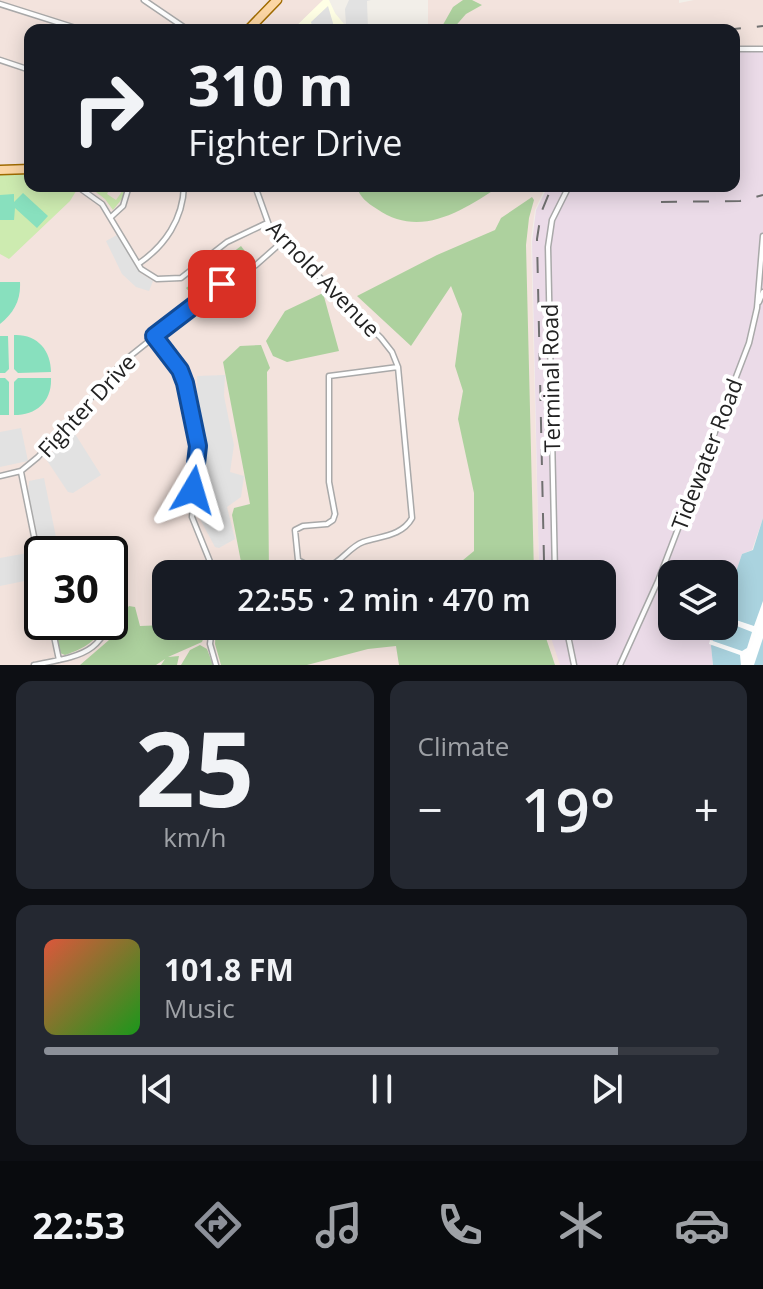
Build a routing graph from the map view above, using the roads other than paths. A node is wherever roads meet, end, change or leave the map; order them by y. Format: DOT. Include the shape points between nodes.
graph roads {
  1 [pos="144,0"];
  2 [pos="274,0"];
  3 [pos="0,4"];
  4 [pos="63,24"];
  5 [pos="179,24"];
  6 [pos="251,24"];
  7 [pos="740,49"];
  8 [pos="763,49"];
  9 [pos="0,60"];
  10 [pos="24,68"];
  11 [pos="24,169"];
  12 [pos="0,170"];
  13 [pos="87,192"];
  14 [pos="127,192"];
  15 [pos="183,192"];
  16 [pos="257,192"];
  17 [pos="566,192"];
  18 [pos="111,217"];
  19 [pos="267,223"];
  20 [pos="763,236"];
  21 [pos="283,241"];
  22 [pos="138,264"];
  23 [pos="763,292"];
  24 [pos="757,308"];
  25 [pos="154,336"];
  26 [pos="398,367"];
  27 [pos="21,471"];
  28 [pos="0,476"];
  29 [pos="34,536"];
  30 [pos="209,560"];
  31 [pos="555,560"];
  32 [pos="55,640"];
  33 [pos="102,640"];
  34 [pos="210,640"];
  35 [pos="569,640"];
  36 [pos="59,660"];
  37 [pos="34,665"];
  38 [pos="216,665"];
  39 [pos="574,665"];
  40 [pos="620,665"];
  1 -- 5 [label="street"];
  2 -- 6 [label="main road"];
  3 -- 4 [label="street"];
  7 -- 8 [label="street"];
  9 -- 10 [label="street"];
  11 -- 12 [label="main road"];
  13 -- 18 [label="street"];
  14 -- 18 [label="street" via="123,206"];
  15 -- 22 [label="street" via="171,231"];
  16 -- 19 [label="street, Arnold Avenue"];
  17 -- 31 [label="street, Terminal Road" via="552,220 548,247"];
  18 -- 22 [label="street"];
  19 -- 21 [label="street, Arnold Avenue"];
  19 -- 22 [label="street" via="227,242 181,278 157,279"];
  20 -- 24 [label="street, Tidewater Road"];
  21 -- 25 [label="street, Fighter Drive"];
  21 -- 26 [label="street, Arnold Avenue" via="381,338"];
  23 -- 24 [label="street"];
  24 -- 40 [label="street, Tidewater Road" via="749,343 669,552"];
  25 -- 27 [label="street, Fighter Drive"];
  25 -- 30 [label="street" via="185,383 198,446 192,517"];
  26 -- 26 [label="street, Arnold Avenue" via="412,518 379,540 363,542 329,567 315,568 298,560 295,530 327,524 335,514 329,482 329,376"];
  27 -- 28 [label="street, Fighter Drive"];
  27 -- 29 [label="street"];
  32 -- 36 [label="street"];
  33 -- 36 [label="street" via="90,650"];
  34 -- 38 [label="street"];
  35 -- 39 [label="street"];
  36 -- 37 [label="street"];
}
